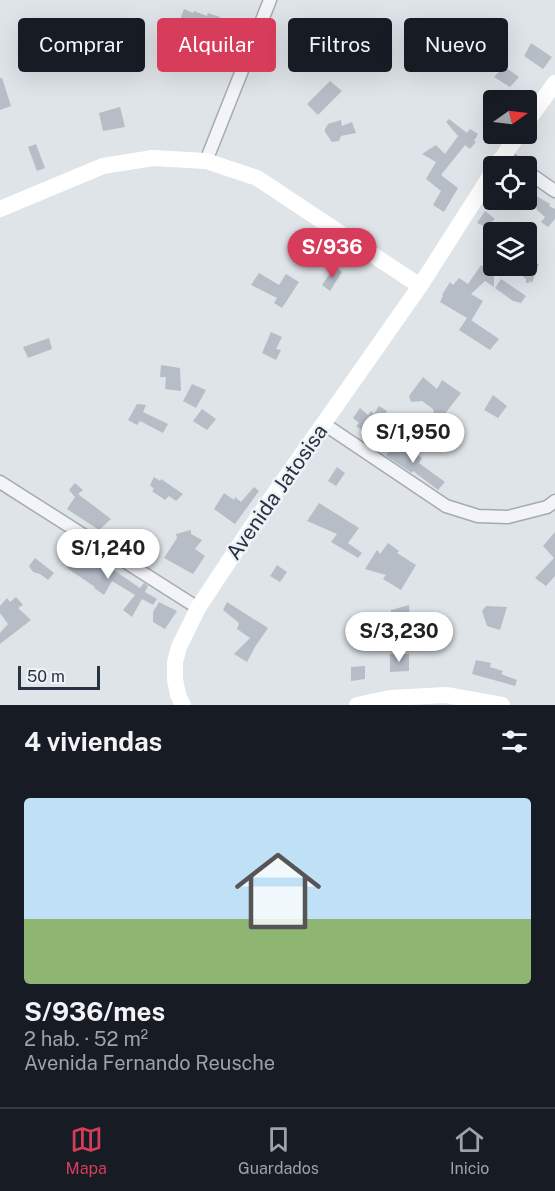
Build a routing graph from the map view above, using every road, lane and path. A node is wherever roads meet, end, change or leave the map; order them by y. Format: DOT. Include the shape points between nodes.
graph roads {
  1 [pos="270,0"];
  2 [pos="555,83"];
  3 [pos="537,108"];
  4 [pos="206,161"];
  5 [pos="537,179"];
  6 [pos="483,187"];
  7 [pos="555,191"];
  8 [pos="0,209"];
  9 [pos="420,286"];
  10 [pos="324,424"];
  11 [pos="0,482"];
  12 [pos="555,501"];
  13 [pos="198,608"];
  14 [pos="183,705"];
  15 [pos="357,705"];
  16 [pos="502,705"];
  1 -- 4 [label="street"];
  2 -- 3 [label="street"];
  4 -- 8 [label="street" via="153,159 103,166"];
  4 -- 9 [label="street" via="257,178"];
  5 -- 7 [label="street"];
  6 -- 9 [label="street, Avenida Jatosisa"];
  9 -- 10 [label="street, Avenida Jatosisa"];
  10 -- 12 [label="street" via="446,506 478,516 508,517 547,507"];
  10 -- 13 [label="street, Avenida Jatosisa"];
  11 -- 13 [label="street"];
  13 -- 14 [label="street, Avenida Jatosisa" via="176,662 175,679"];
  15 -- 16 [label="street" via="390,698 446,695"];
}
